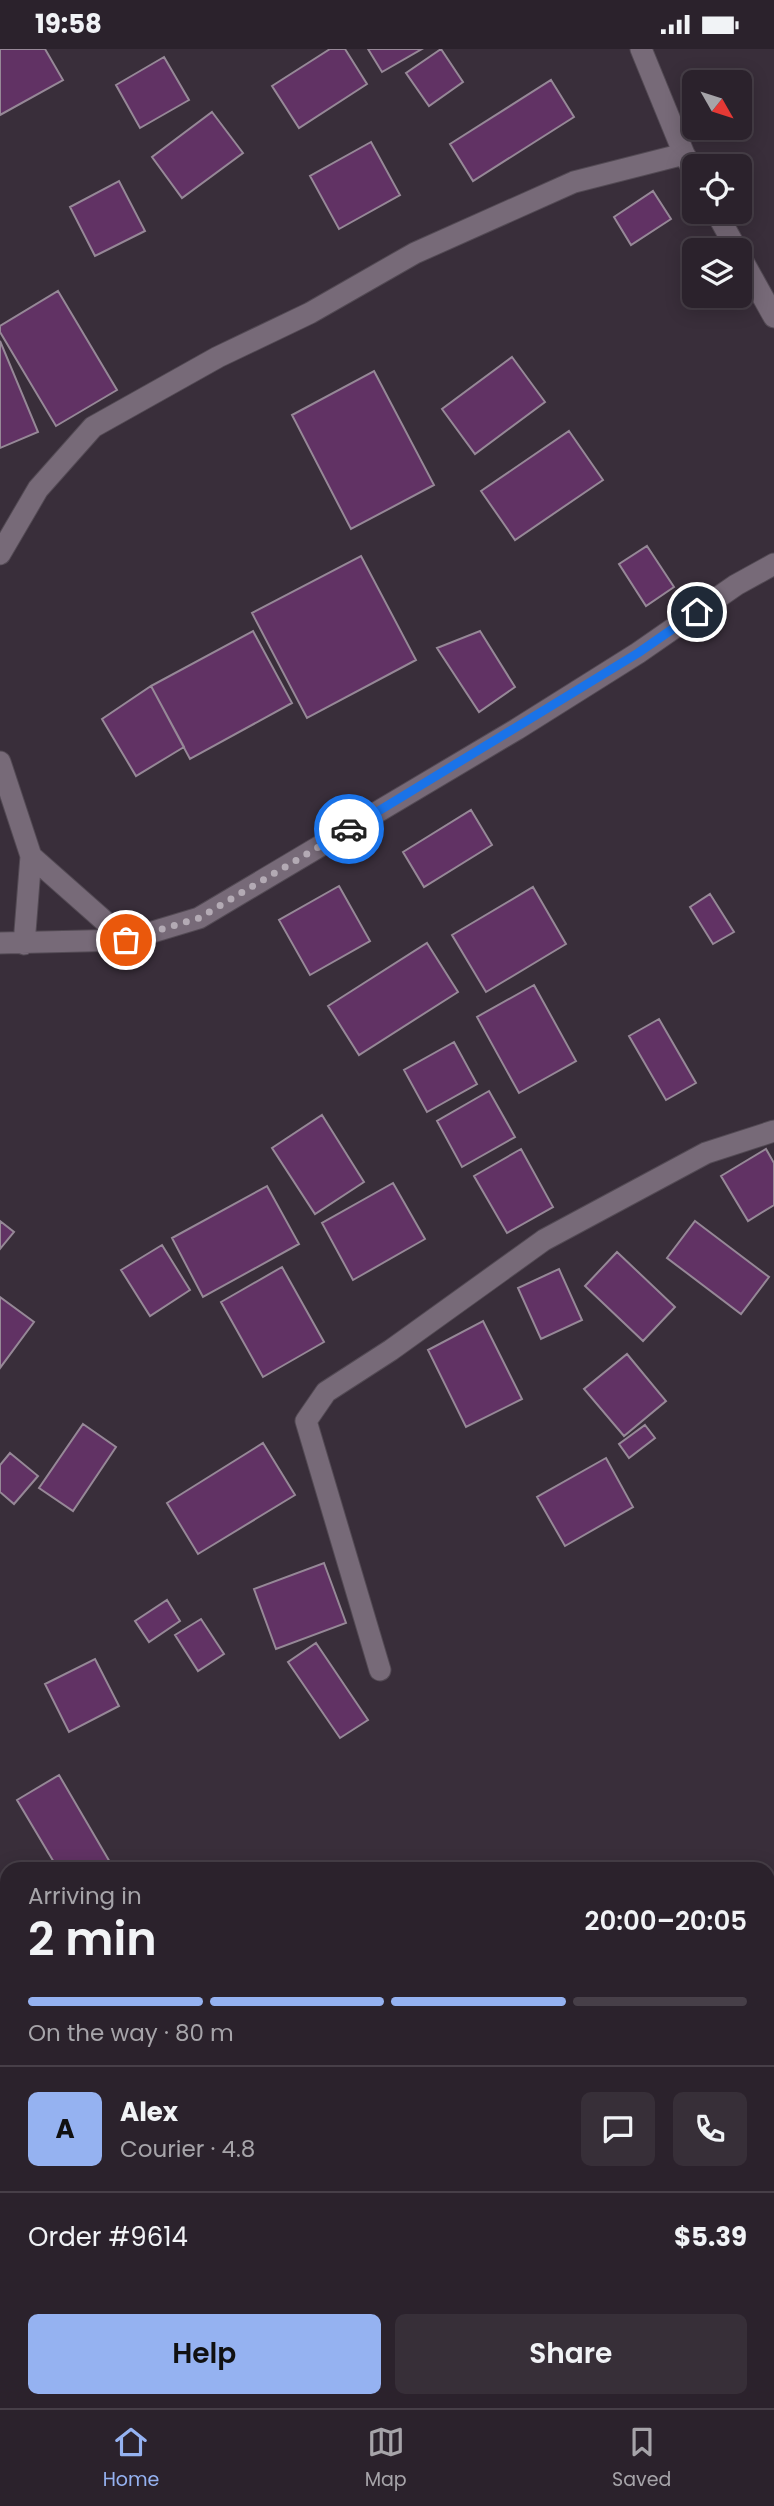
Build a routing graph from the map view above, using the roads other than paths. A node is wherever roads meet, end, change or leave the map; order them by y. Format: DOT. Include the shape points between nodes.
graph roads {
  1 [pos="641,49"];
  2 [pos="684,153"];
  3 [pos="752,278"];
  4 [pos="774,317"];
  5 [pos="0,554"];
  6 [pos="774,564"];
  7 [pos="0,762"];
  8 [pos="31,856"];
  9 [pos="126,940"];
  10 [pos="0,943"];
  11 [pos="24,944"];
  12 [pos="774,1131"];
  13 [pos="380,1670"];
  1 -- 2 [label="street"];
  2 -- 5 [label="street" via="574,182 415,253 93,427 38,489"];
  3 -- 4 [label="street"];
  6 -- 9 [label="street" via="517,729 199,918"];
  7 -- 8 [label="street"];
  8 -- 9 [label="street"];
  8 -- 11 [label="street"];
  9 -- 11 [label="street"];
  10 -- 11 [label="street"];
  12 -- 13 [label="street" via="706,1153 544,1240 326,1392 306,1421"];
}
